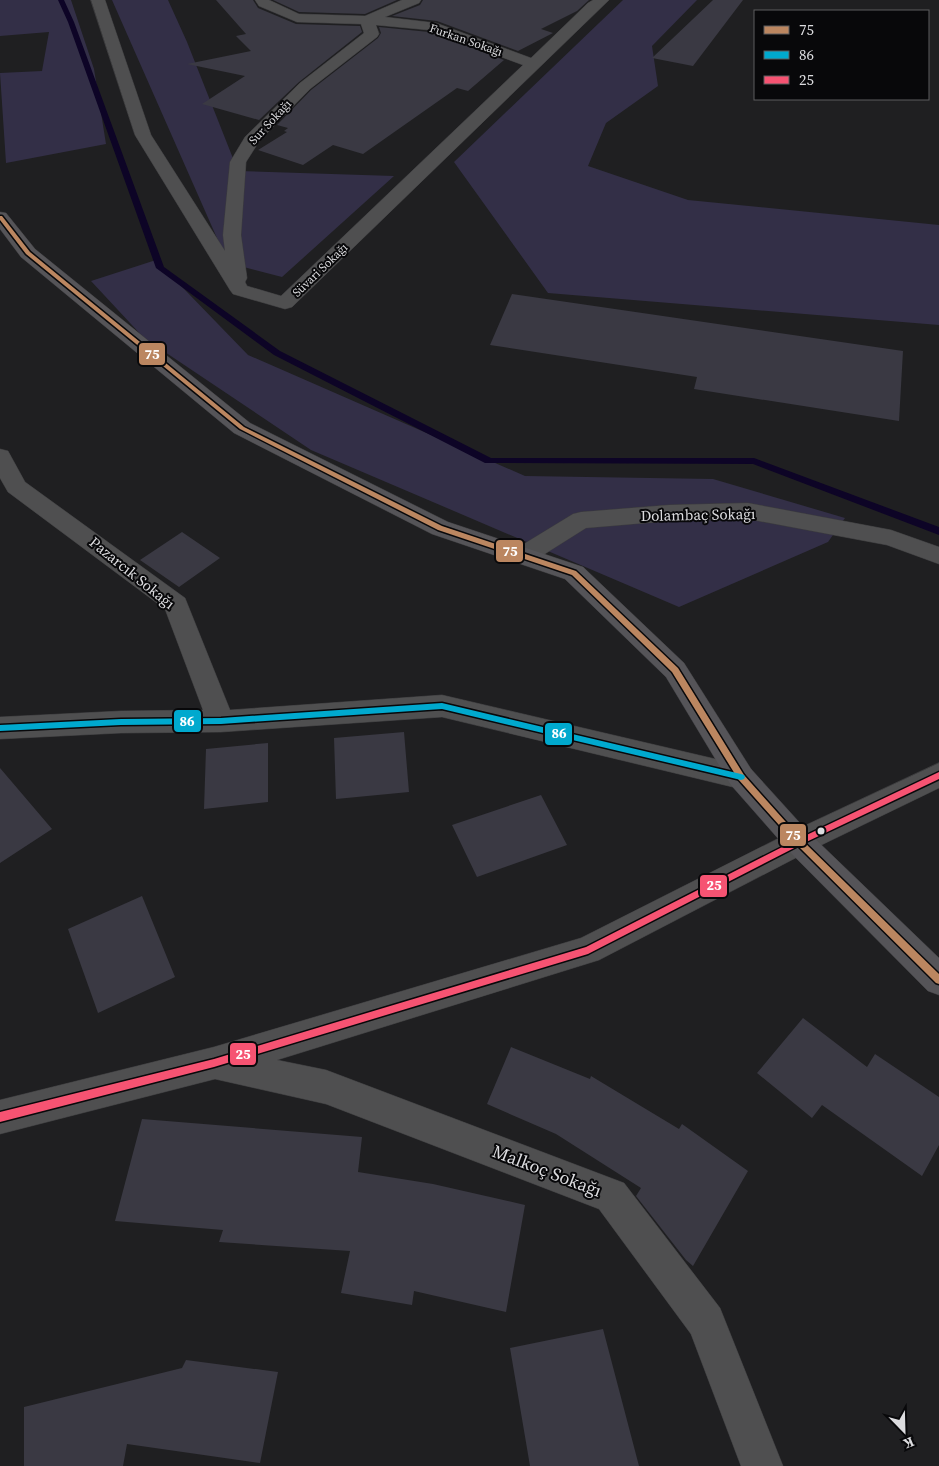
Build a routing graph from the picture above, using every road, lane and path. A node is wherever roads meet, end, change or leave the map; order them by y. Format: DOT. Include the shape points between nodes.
graph roads {
  1 [pos="98,0"];
  2 [pos="262,0"];
  3 [pos="414,0"];
  4 [pos="592,3"];
  5 [pos="367,20"];
  6 [pos="534,64"];
  7 [pos="0,217"];
  8 [pos="240,290"];
  9 [pos="0,456"];
  10 [pos="523,556"];
  11 [pos="939,556"];
  12 [pos="221,721"];
  13 [pos="0,728"];
  14 [pos="939,775"];
  15 [pos="741,776"];
  16 [pos="799,842"];
  17 [pos="939,980"];
  18 [pos="214,1063"];
  19 [pos="0,1117"];
  20 [pos="762,1466"];
  1 -- 8 [label="street" via="143,135"];
  2 -- 5 [label="street, Furkan Sokağı" via="297,18"];
  3 -- 5 [label="street"];
  4 -- 6 [label="street, Süvari Sokağı"];
  5 -- 6 [label="street, Furkan Sokağı" via="431,26"];
  5 -- 8 [label="street, Sur Sokağı" via="372,34 305,86 253,136 238,162 232,235"];
  6 -- 8 [label="street, Süvari Sokağı" via="285,303"];
  7 -- 10 [label="street" via="28,253 242,428 440,528"];
  9 -- 12 [label="street, Pazarcık Sokağı" via="16,487 176,604"];
  10 -- 11 [label="street, Dolambaç Sokağı" via="582,520 748,511 892,538"];
  10 -- 15 [label="street" via="574,573 675,670"];
  12 -- 13 [label="street"];
  12 -- 15 [label="street" via="442,706"];
  14 -- 16 [label="street"];
  15 -- 16 [label="street"];
  16 -- 17 [label="street"];
  16 -- 18 [label="street" via="588,950"];
  18 -- 19 [label="street"];
  18 -- 20 [label="street, Malkoç Sokağı" via="326,1087 611,1196 706,1322"];
}
